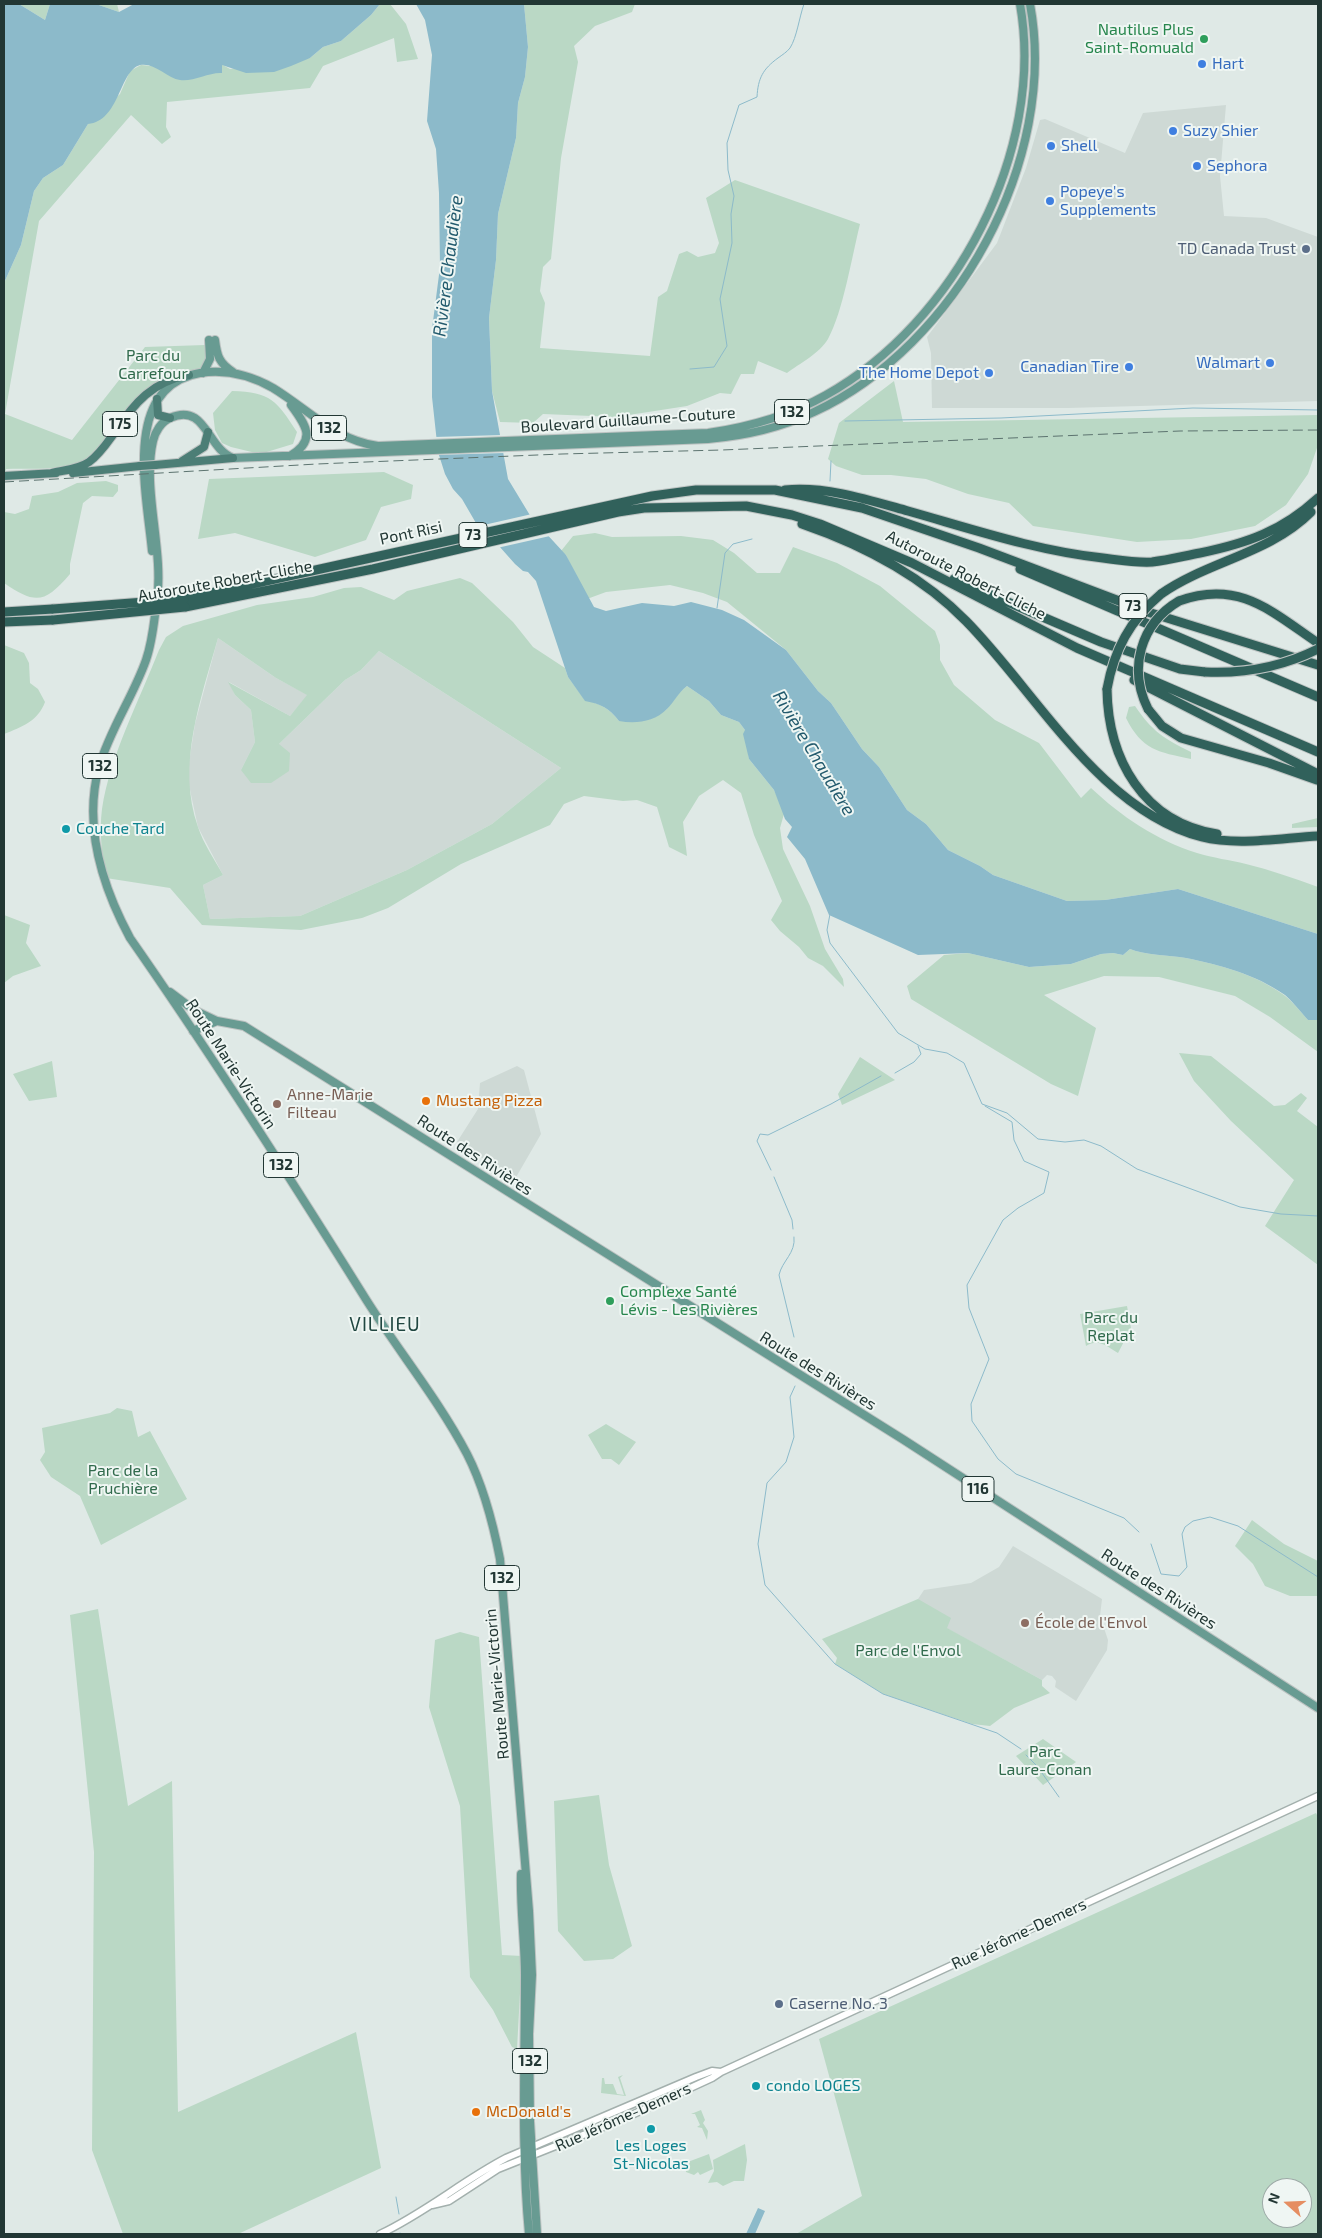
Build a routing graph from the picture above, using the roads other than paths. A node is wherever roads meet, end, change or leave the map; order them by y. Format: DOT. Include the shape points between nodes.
graph roads {
  1 [pos="1020,4"];
  2 [pos="1030,4"];
  3 [pos="1035,4"];
  4 [pos="1032,22"];
  5 [pos="233,372"];
  6 [pos="203,373"];
  7 [pos="189,375"];
  8 [pos="285,397"];
  9 [pos="157,399"];
  10 [pos="170,418"];
  11 [pos="208,432"];
  12 [pos="545,444"];
  13 [pos="378,450"];
  14 [pos="289,457"];
  15 [pos="233,458"];
  16 [pos="178,463"];
  17 [pos="52,473"];
  18 [pos="5,476"];
  19 [pos="775,490"];
  20 [pos="1318,498"];
  21 [pos="1318,502"];
  22 [pos="726,507"];
  23 [pos="582,515"];
  24 [pos="950,540"];
  25 [pos="365,559"];
  26 [pos="912,563"];
  27 [pos="373,569"];
  28 [pos="184,603"];
  29 [pos="4,612"];
  30 [pos="4,622"];
  31 [pos="154,623"];
  32 [pos="1318,643"];
  33 [pos="1077,648"];
  34 [pos="1318,649"];
  35 [pos="1318,665"];
  36 [pos="1318,697"];
  37 [pos="1318,752"];
  38 [pos="1318,774"];
  39 [pos="1318,780"];
  40 [pos="1318,836"];
  41 [pos="166,989"];
  42 [pos="217,1021"];
  43 [pos="193,1031"];
  44 [pos="1318,1708"];
  45 [pos="1318,1796"];
  46 [pos="721,2072"];
  47 [pos="527,2148"];
  48 [pos="532,2156"];
  49 [pos="524,2159"];
  50 [pos="432,2205"];
  51 [pos="380,2234"];
  52 [pos="529,2234"];
  53 [pos="537,2234"];
  1 -- 12 [label="main road, Boulevard Guillaume-Couture / 132" via="1021,100 1003,176 973,245 937,296 892,346 827,395 772,419 741,428"];
  2 -- 4 [label="main road, Boulevard Guillaume-Couture / 132"];
  3 -- 4 [label="main road"];
  4 -- 12 [label="main road, Boulevard Guillaume-Couture / 132" via="1030,113 1016,172 1001,211 960,285 925,327 886,365 851,391 814,412 758,432 708,439"];
  5 -- 6 [label="main road, Boulevard Guillaume-Couture / 132"];
  5 -- 6 [label="main road" via="217,357 212,340 210,358"];
  5 -- 8 [label="main road, Boulevard Guillaume-Couture / 132" via="261,382"];
  6 -- 7 [label="main road, Boulevard Guillaume-Couture / 132"];
  7 -- 9 [label="main road, Route Marie-Victorin / 132" via="167,387"];
  7 -- 17 [label="highway, Boulevard Guillaume-Couture / 175" via="166,381 144,395 99,454 89,462"];
  8 -- 13 [label="main road, Boulevard Guillaume-Couture / 132" via="334,431"];
  8 -- 14 [label="main road" via="307,433 303,446"];
  9 -- 10 [label="highway" via="158,416"];
  9 -- 31 [label="main road, Route Marie-Victorin / 132" via="148,420 145,449"];
  10 -- 11 [label="main road" via="192,417 201,422"];
  10 -- 31 [label="main road, Route Marie-Victorin / 132" via="155,434 151,454 158,558"];
  11 -- 15 [label="main road" via="218,450"];
  11 -- 16 [label="highway" via="204,447"];
  12 -- 13 [label="main road, Boulevard Guillaume-Couture / 132"];
  13 -- 14 [label="main road, Boulevard Guillaume-Couture / 132"];
  14 -- 15 [label="main road, Boulevard Guillaume-Couture / 132"];
  15 -- 16 [label="highway, Boulevard Guillaume-Couture / 175"];
  16 -- 17 [label="highway, Boulevard Guillaume-Couture / 175, bridge"];
  17 -- 18 [label="highway, Boulevard Guillaume-Couture / 175"];
  19 -- 20 [label="highway" via="799,488 847,495 1070,554 1151,562 1256,539 1289,522"];
  19 -- 23 [label="highway, Autoroute Robert-Cliche / 73" via="696,490 652,496"];
  19 -- 24 [label="highway, Autoroute Robert-Cliche / 73" via="862,508"];
  21 -- 40 [label="highway, bridge" via="1310,513 1275,541 1187,578 1160,594 1127,632 1114,659 1108,689 1108,715 1120,759 1140,791 1169,815 1221,835"];
  22 -- 23 [label="highway, Autoroute Robert-Cliche / 73" via="644,508"];
  22 -- 26 [label="highway, Autoroute Robert-Cliche / 73" via="746,506 792,515 840,531"];
  22 -- 40 [label="highway" via="798,523 859,546 894,564 933,592 982,639 1094,769 1117,791 1154,817 1192,834 1221,840"];
  23 -- 25 [label="highway, Pont Risi / 73"];
  23 -- 27 [label="highway, Pont Risi / 73"];
  24 -- 35 [label="highway, Autoroute Robert-Cliche / 73" via="1151,613"];
  24 -- 36 [label="highway"];
  25 -- 28 [label="highway, Autoroute Robert-Cliche / 73"];
  26 -- 33 [label="highway, Autoroute Robert-Cliche / 73"];
  26 -- 34 [label="highway, bridge" via="1101,642 1180,669 1244,672 1292,661"];
  27 -- 28 [label="highway, Autoroute Robert-Cliche / 73"];
  28 -- 29 [label="highway, Autoroute Robert-Cliche / 73, bridge"];
  28 -- 30 [label="highway, Autoroute Robert-Cliche / 73, bridge" via="53,620"];
  31 -- 41 [label="main road, Route Marie-Victorin / 132" via="146,660 99,768 94,824 104,882 117,913 130,938"];
  32 -- 39 [label="highway, bridge" via="1272,610 1242,597 1205,593 1179,601 1164,611 1155,620 1138,658 1138,678 1148,709 1162,726 1181,738"];
  33 -- 37 [label="highway, Autoroute Robert-Cliche / 73"];
  33 -- 38 [label="highway"];
  41 -- 42 [label="main road, Route des Rivières" via="194,1010"];
  41 -- 43 [label="main road, Route Marie-Victorin / 132"];
  42 -- 43 [label="main road"];
  42 -- 44 [label="main road, Route des Rivières / 116" via="244,1026 357,1096 904,1440"];
  43 -- 47 [label="main road, Route Marie-Victorin / 132" via="451,1428 479,1481 490,1513 500,1558 532,1975"];
  45 -- 46 [label="street, Rue Jérôme-Demers"];
  46 -- 47 [label="street, Rue Jérôme-Demers" via="712,2071 696,2077"];
  46 -- 48 [label="street, Rue Jérôme-Demers" via="622,2119"];
  47 -- 48 [label="main road, Route Marie-Victorin / 132"];
  47 -- 49 [label="main road, Route Marie-Victorin / 132"];
  47 -- 50 [label="street, Rue Jérôme-Demers" via="483,2170"];
  48 -- 49 [label="street, Rue Jérôme-Demers"];
  48 -- 53 [label="main road, Route Marie-Victorin / 132"];
  49 -- 50 [label="street, Rue Jérôme-Demers" via="493,2173 449,2201"];
  49 -- 52 [label="main road, Route Marie-Victorin / 132"];
  50 -- 51 [label="street"];
}
